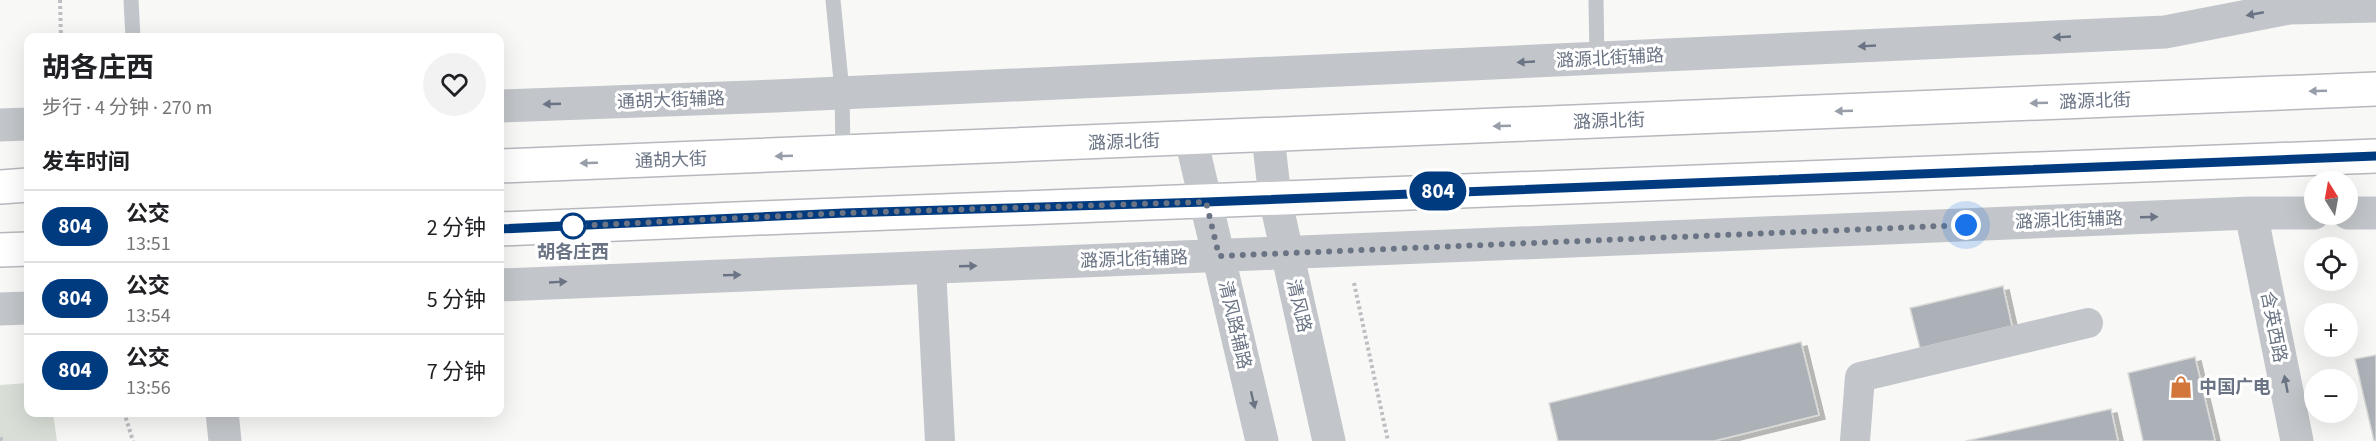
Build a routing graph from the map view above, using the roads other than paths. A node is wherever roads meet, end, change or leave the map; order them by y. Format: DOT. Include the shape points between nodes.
graph roads {
  1 [pos="131,0"];
  2 [pos="833,0"];
  3 [pos="1596,0"];
  4 [pos="2376,6"];
  5 [pos="133,33"];
  6 [pos="1597,59"];
  7 [pos="2376,89"];
  8 [pos="842,91"];
  9 [pos="504,106"];
  10 [pos="24,124"];
  11 [pos="0,125"];
  12 [pos="1268,136"];
  13 [pos="1191,139"];
  14 [pos="843,153"];
  15 [pos="2376,156"];
  16 [pos="504,166"];
  17 [pos="24,185"];
  18 [pos="0,187"];
  19 [pos="1275,198"];
  20 [pos="1206,202"];
  21 [pos="2251,213"];
  22 [pos="2304,213"];
  23 [pos="2358,213"];
  24 [pos="2376,213"];
  25 [pos="504,229"];
  26 [pos="24,249"];
  27 [pos="0,250"];
  28 [pos="1287,252"];
  29 [pos="1219,256"];
  30 [pos="931,268"];
  31 [pos="504,285"];
  32 [pos="24,308"];
  33 [pos="0,309"];
  34 [pos="2088,324"];
  35 [pos="223,417"];
  36 [pos="225,441"];
  37 [pos="940,441"];
  38 [pos="1262,441"];
  39 [pos="1329,441"];
  40 [pos="1856,441"];
  41 [pos="2297,441"];
  1 -- 5 [label="lane"];
  2 -- 8 [label="lane"];
  3 -- 6 [label="lane"];
  4 -- 6 [label="street, 潞源北街辅路, one-way" via="2289,8 2165,32"];
  6 -- 8 [label="street, 潞源北街辅路, one-way"];
  7 -- 12 [label="main road, 潞源北街, one-way"];
  8 -- 9 [label="street, 通胡大街辅路, one-way"];
  8 -- 14 [label="lane"];
  10 -- 11 [label="street"];
  12 -- 13 [label="main road, 潞源北街"];
  12 -- 19 [label="street, 清风路"];
  13 -- 14 [label="main road, 潞源北街"];
  13 -- 20 [label="street, 清风路辅路"];
  14 -- 16 [label="main road, 通胡大街, one-way"];
  15 -- 19 [label="main road"];
  17 -- 18 [label="main road"];
  19 -- 20 [label="main road"];
  19 -- 28 [label="street, 清风路"];
  20 -- 25 [label="main road"];
  20 -- 29 [label="street, 清风路辅路"];
  21 -- 22 [label="street, 潞源北街辅路"];
  28 -- 21 [label="street, 潞源北街辅路, one-way"];
  41 -- 21 [label="street, 含英西路, one-way"];
  23 -- 24 [label="street"];
  26 -- 27 [label="main road"];
  28 -- 29 [label="street, 潞源北街辅路"];
  28 -- 39 [label="street, 清风路"];
  30 -- 29 [label="street, 潞源北街辅路, one-way"];
  29 -- 38 [label="street, 清风路辅路, one-way"];
  31 -- 30 [label="street, 潞源北街辅路, one-way"];
  30 -- 37 [label="street"];
  32 -- 33 [label="street"];
  34 -- 40 [label="street" via="1860,377"];
  35 -- 36 [label="street"];
}
